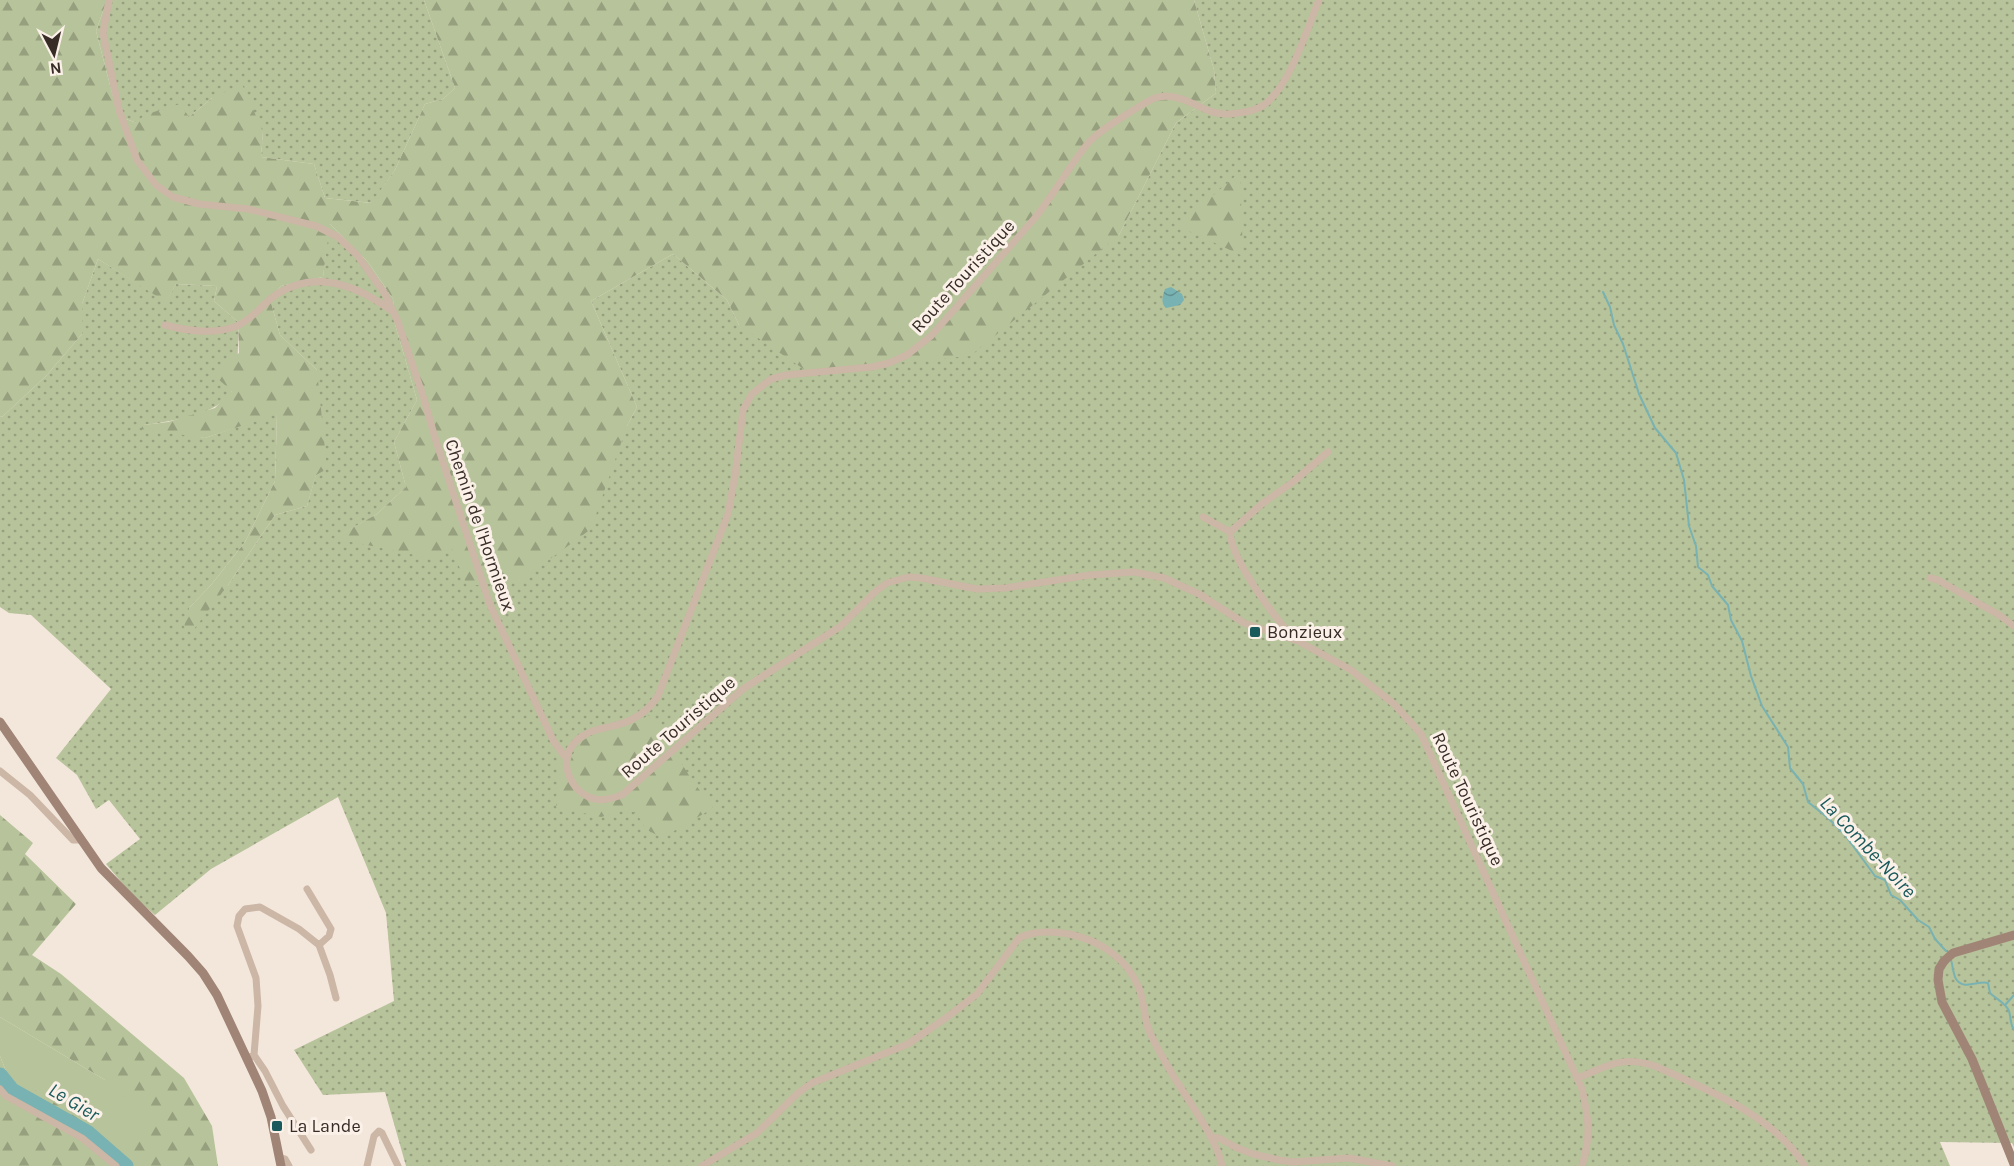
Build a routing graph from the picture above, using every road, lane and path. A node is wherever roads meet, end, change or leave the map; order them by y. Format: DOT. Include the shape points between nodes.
graph roads {
  1 [pos="109,0"];
  2 [pos="1319,0"];
  3 [pos="394,313"];
  4 [pos="165,325"];
  5 [pos="1329,452"];
  6 [pos="1203,517"];
  7 [pos="1230,532"];
  8 [pos="1930,578"];
  9 [pos="2014,626"];
  10 [pos="1290,638"];
  11 [pos="0,722"];
  12 [pos="566,758"];
  13 [pos="0,771"];
  14 [pos="80,840"];
  15 [pos="307,888"];
  16 [pos="2014,935"];
  17 [pos="319,945"];
  18 [pos="336,998"];
  19 [pos="251,1057"];
  20 [pos="1578,1078"];
  21 [pos="0,1089"];
  22 [pos="1210,1137"];
  23 [pos="311,1150"];
  24 [pos="280,1162"];
  25 [pos="2014,1164"];
  26 [pos="116,1166"];
  27 [pos="289,1166"];
  28 [pos="367,1166"];
  29 [pos="398,1166"];
  30 [pos="702,1166"];
  31 [pos="1222,1166"];
  32 [pos="1392,1166"];
  33 [pos="1582,1166"];
  34 [pos="1805,1166"];
  1 -- 3 [label="street, Chemin de l'Hormieux" via="103,33 119,110 137,160 156,185 173,197 190,202 290,218 339,237 373,276"];
  2 -- 12 [label="street, Route Touristique" via="1288,75 1274,95 1254,111 1214,113 1166,96 1144,104 1092,139 1050,200 920,346 907,355 872,367 778,377 752,394 743,410 728,514 658,696 651,707 629,721 579,737"];
  3 -- 4 [label="street" via="361,291 321,282 287,289 234,327 202,332"];
  3 -- 12 [label="street, Chemin de l'Hormieux" via="490,606 554,742"];
  5 -- 7 [label="street"];
  6 -- 7 [label="street"];
  7 -- 10 [label="street" via="1232,547"];
  8 -- 9 [label="street"];
  10 -- 12 [label="street, Route Touristique" via="1251,626 1181,584 1149,574 1090,575 989,589 921,578 898,579 876,591 841,626 743,689 622,795 595,799 583,794 574,785"];
  10 -- 20 [label="street, Route Touristique" via="1351,670 1394,704 1421,734"];
  11 -- 14 [label="main road"];
  13 -- 14 [label="street" via="30,795 73,840"];
  14 -- 19 [label="main road" via="109,877 202,973"];
  15 -- 17 [label="street" via="331,929"];
  16 -- 25 [label="main road" via="1953,953 1939,969 1938,980 1942,1002 1972,1059"];
  17 -- 18 [label="street"];
  17 -- 19 [label="street" via="260,907 245,909 239,916 237,926 257,990"];
  19 -- 23 [label="street" via="265,1071"];
  19 -- 24 [label="main road"];
  20 -- 33 [label="street, Route Touristique" via="1588,1116 1588,1142"];
  20 -- 34 [label="street" via="1624,1061 1655,1066 1740,1107 1783,1139"];
  21 -- 26 [label="street" via="82,1138"];
  22 -- 30 [label="street" via="1155,1043 1140,989 1127,968 1095,941 1042,932 1019,938 977,993 908,1044 812,1083 756,1133"];
  22 -- 31 [label="street"];
  22 -- 32 [label="street" via="1279,1160 1349,1158"];
  24 -- 27 [label="street" via="285,1159"];
  28 -- 29 [label="street" via="374,1136 379,1131"];
}
